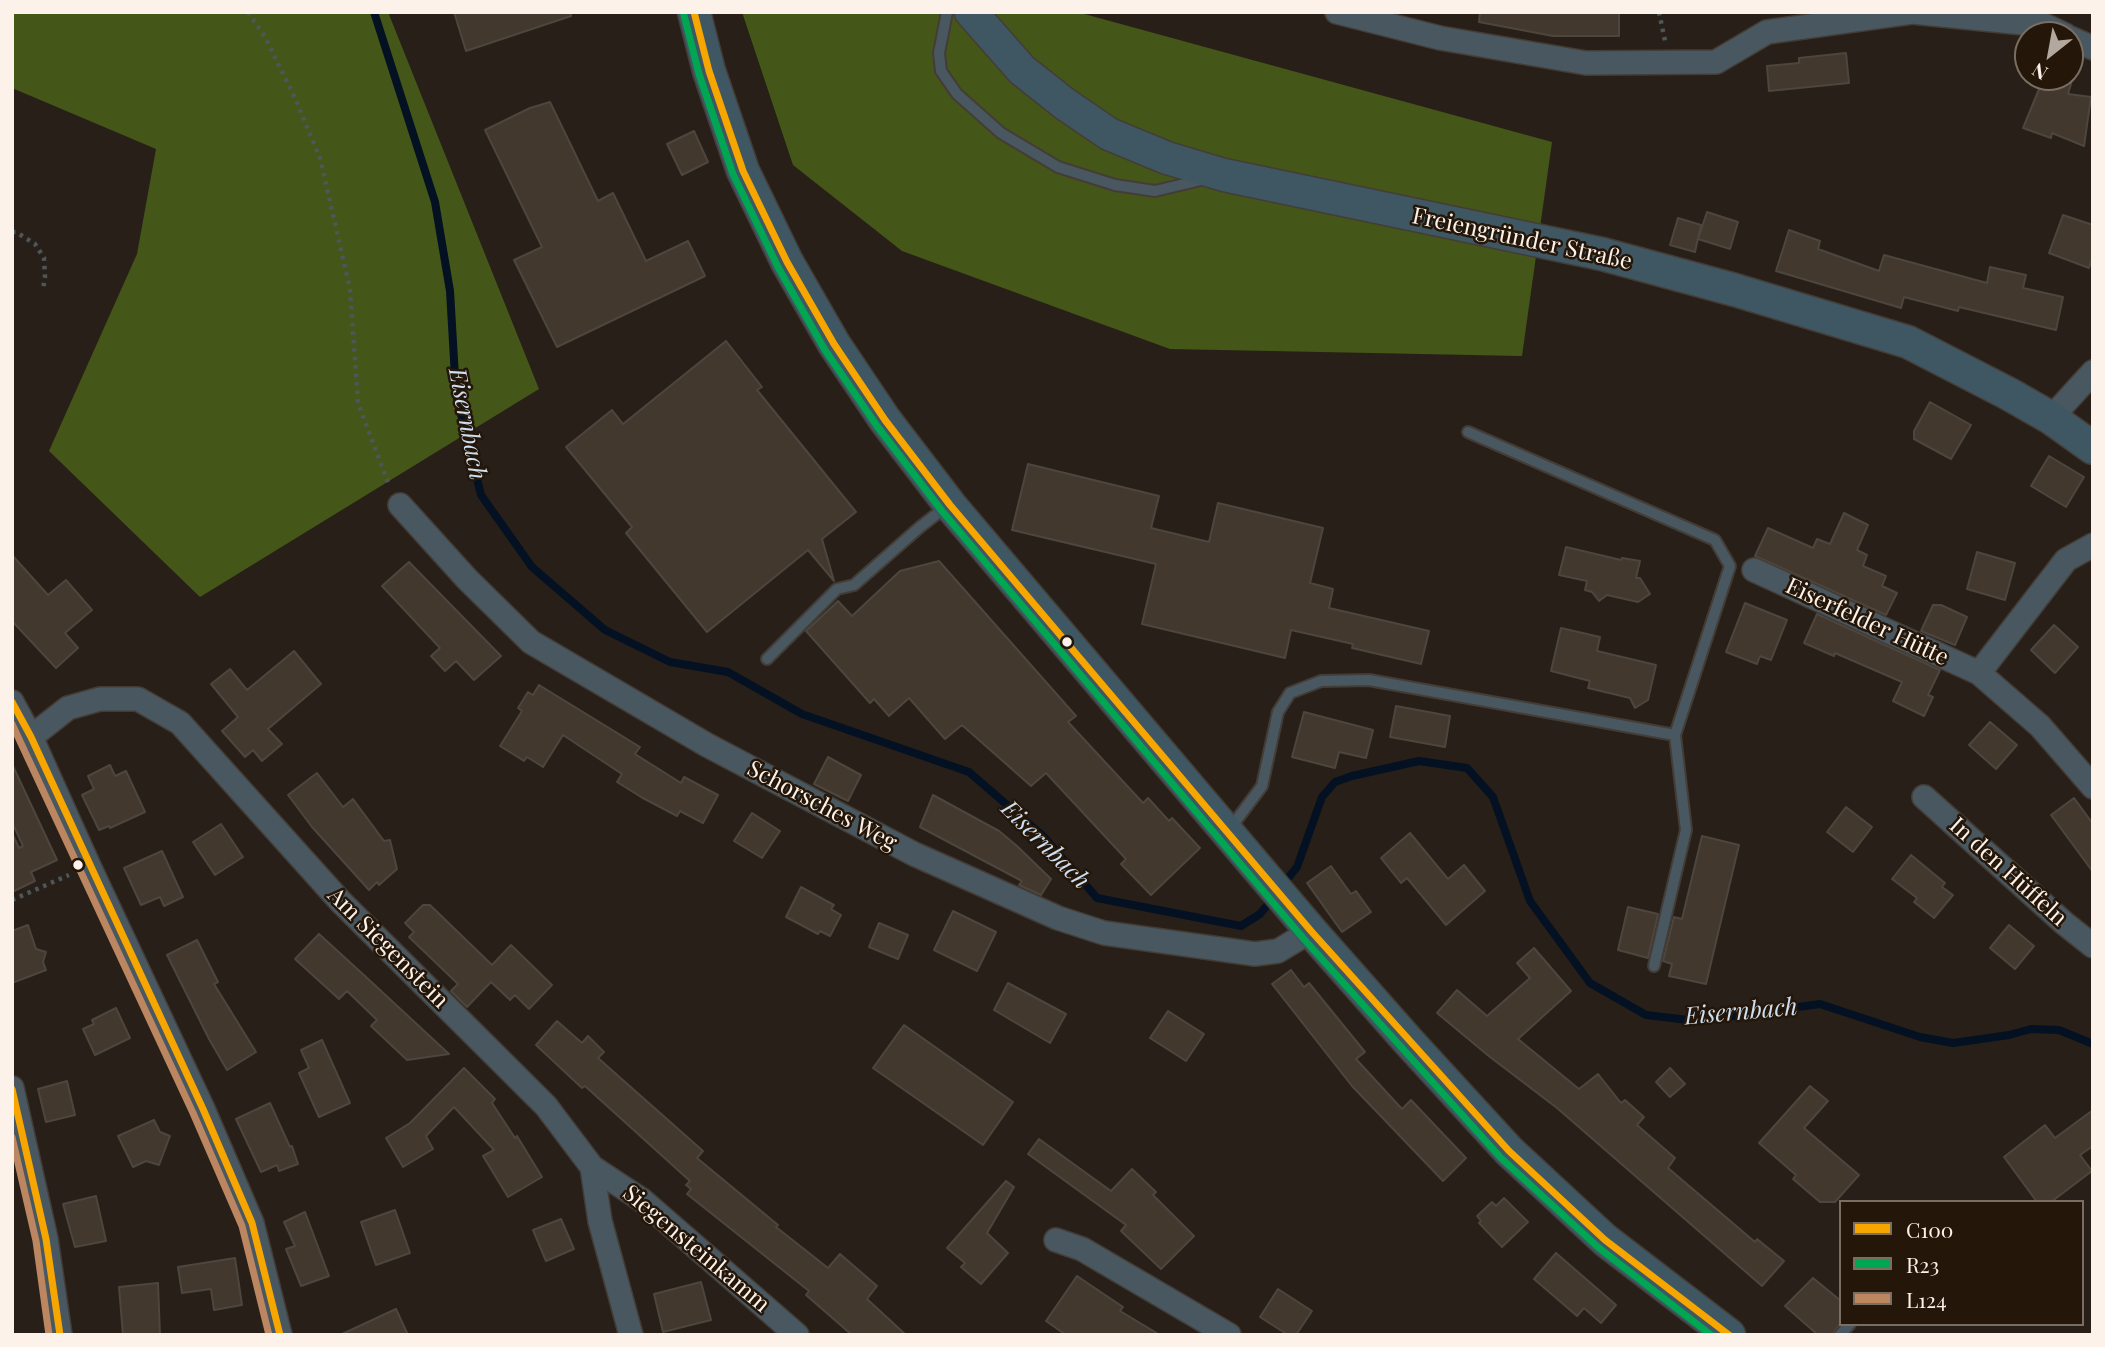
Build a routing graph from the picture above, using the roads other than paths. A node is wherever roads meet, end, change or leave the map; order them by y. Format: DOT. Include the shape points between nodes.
graph roads {
  1 [pos="694,12"];
  2 [pos="947,12"];
  3 [pos="971,12"];
  4 [pos="1338,12"];
  5 [pos="2014,22"];
  6 [pos="1224,175"];
  7 [pos="2093,372"];
  8 [pos="2051,418"];
  9 [pos="1468,432"];
  10 [pos="2093,448"];
  11 [pos="400,505"];
  12 [pos="950,505"];
  13 [pos="2093,545"];
  14 [pos="1754,570"];
  15 [pos="767,659"];
  16 [pos="1979,673"];
  17 [pos="12,702"];
  18 [pos="1675,735"];
  19 [pos="31,737"];
  20 [pos="2093,788"];
  21 [pos="1924,797"];
  22 [pos="1227,832"];
  23 [pos="1311,931"];
  24 [pos="2093,946"];
  25 [pos="1654,966"];
  26 [pos="12,1088"];
  27 [pos="592,1167"];
  28 [pos="1056,1240"];
  29 [pos="60,1335"];
  30 [pos="279,1335"];
  31 [pos="631,1335"];
  32 [pos="797,1335"];
  33 [pos="1229,1335"];
  34 [pos="1729,1335"];
  1 -- 12 [label="main road" via="743,171 787,262 841,355"];
  2 -- 6 [label="lane" via="939,53 941,71 957,94 1001,133 1058,167 1115,185 1155,191"];
  3 -- 6 [label="main road, Freiengründer Straße" via="1022,70 1110,134"];
  4 -- 5 [label="street" via="1440,38 1586,63 1716,62 1767,32 1912,12"];
  6 -- 8 [label="main road, Freiengründer Straße" via="1602,254 1735,290 1908,342"];
  7 -- 8 [label="street"];
  8 -- 10 [label="main road, Freiengründer Straße"];
  9 -- 18 [label="lane" via="1715,540 1730,566"];
  11 -- 23 [label="street, Schorsches Weg" via="531,642 707,745 914,854 1104,933 1255,954 1278,951"];
  12 -- 15 [label="lane" via="854,585 837,589"];
  12 -- 22 [label="main road"];
  13 -- 16 [label="street" via="2066,560"];
  14 -- 16 [label="street, Eiserfelder Hütte"];
  16 -- 20 [label="street, Eiserfelder Hütte" via="2040,726"];
  17 -- 19 [label="street"];
  18 -- 22 [label="lane" via="1369,680 1321,681 1290,693 1278,712 1262,786"];
  18 -- 25 [label="lane" via="1686,830"];
  19 -- 27 [label="street, Am Siegenstein" via="68,708 100,699 138,699 180,723 340,901 546,1106"];
  19 -- 30 [label="street" via="252,1223"];
  21 -- 24 [label="street, In den Hüffeln"];
  22 -- 23 [label="main road"];
  23 -- 34 [label="main road" via="1509,1151 1605,1240"];
  26 -- 29 [label="street" via="46,1239"];
  27 -- 31 [label="street, Am Siegenstein" via="600,1221"];
  27 -- 32 [label="street, Siegensteinkamm" via="642,1200"];
  28 -- 33 [label="street" via="1082,1248"];
}
